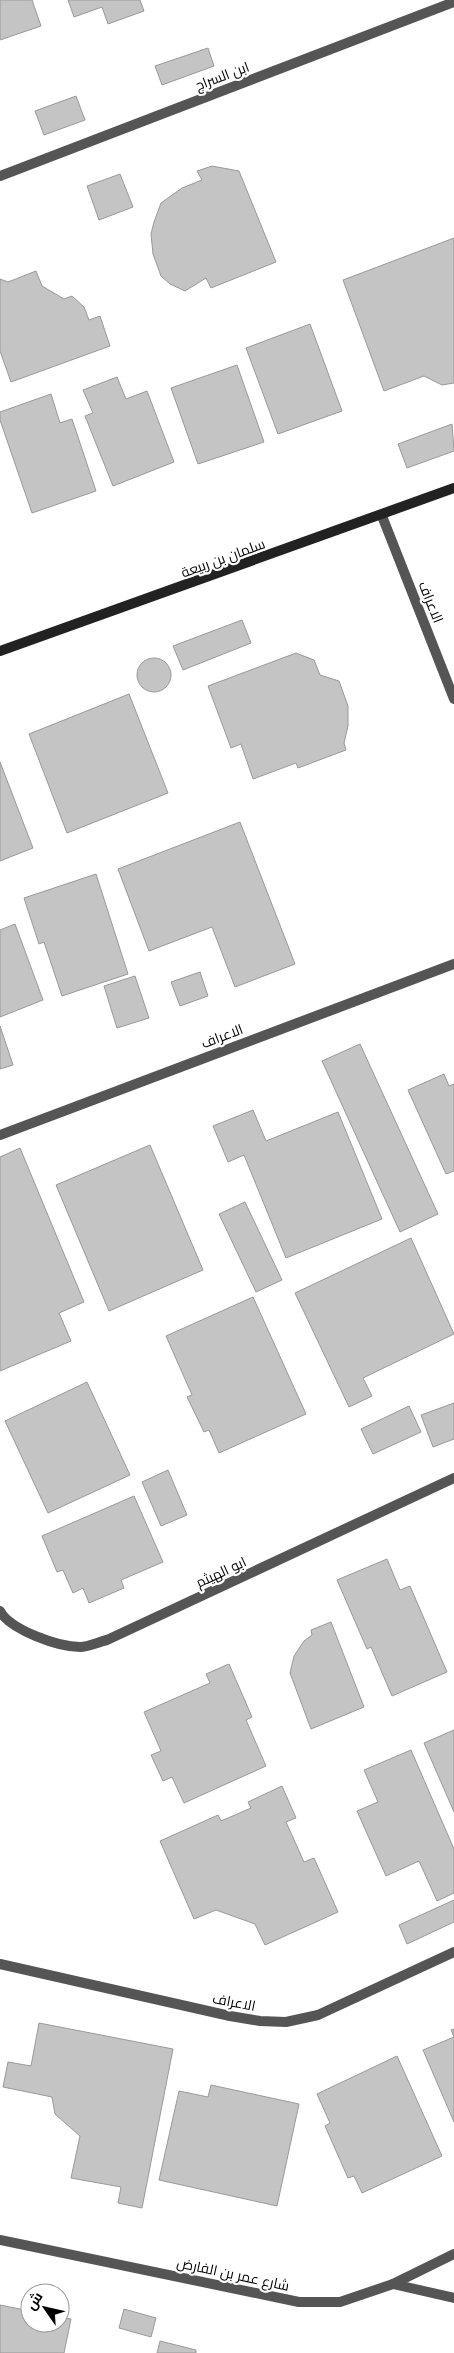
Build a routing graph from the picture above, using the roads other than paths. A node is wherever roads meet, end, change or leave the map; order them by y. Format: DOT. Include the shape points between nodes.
graph roads {
  1 [pos="454,2"];
  2 [pos="437,4"];
  3 [pos="0,176"];
  4 [pos="454,488"];
  5 [pos="382,516"];
  6 [pos="0,651"];
  7 [pos="454,699"];
  8 [pos="454,964"];
  9 [pos="0,1134"];
  10 [pos="454,1478"];
  11 [pos="0,1611"];
  12 [pos="454,1952"];
  13 [pos="0,1964"];
  14 [pos="0,2240"];
  15 [pos="454,2254"];
  16 [pos="393,2284"];
  17 [pos="454,2298"];
  1 -- 2 [label="street, ابن السراج"];
  2 -- 3 [label="street, ابن السراج"];
  4 -- 5 [label="street, سلمان بن ربيعة"];
  5 -- 6 [label="street, سلمان بن ربيعة"];
  5 -- 7 [label="street, الاعراف"];
  8 -- 9 [label="street, الاعراف"];
  10 -- 11 [label="street, ابو الهيثم" via="106,1640 80,1647 57,1643 20,1628"];
  12 -- 13 [label="street, الاعراف" via="318,2015 286,2022 260,2022 230,2016"];
  14 -- 16 [label="street, شارع عمر بن الفارض" via="299,2302 340,2302"];
  15 -- 16 [label="street, شارع عمر بن الفارض"];
  16 -- 17 [label="street"];
}
